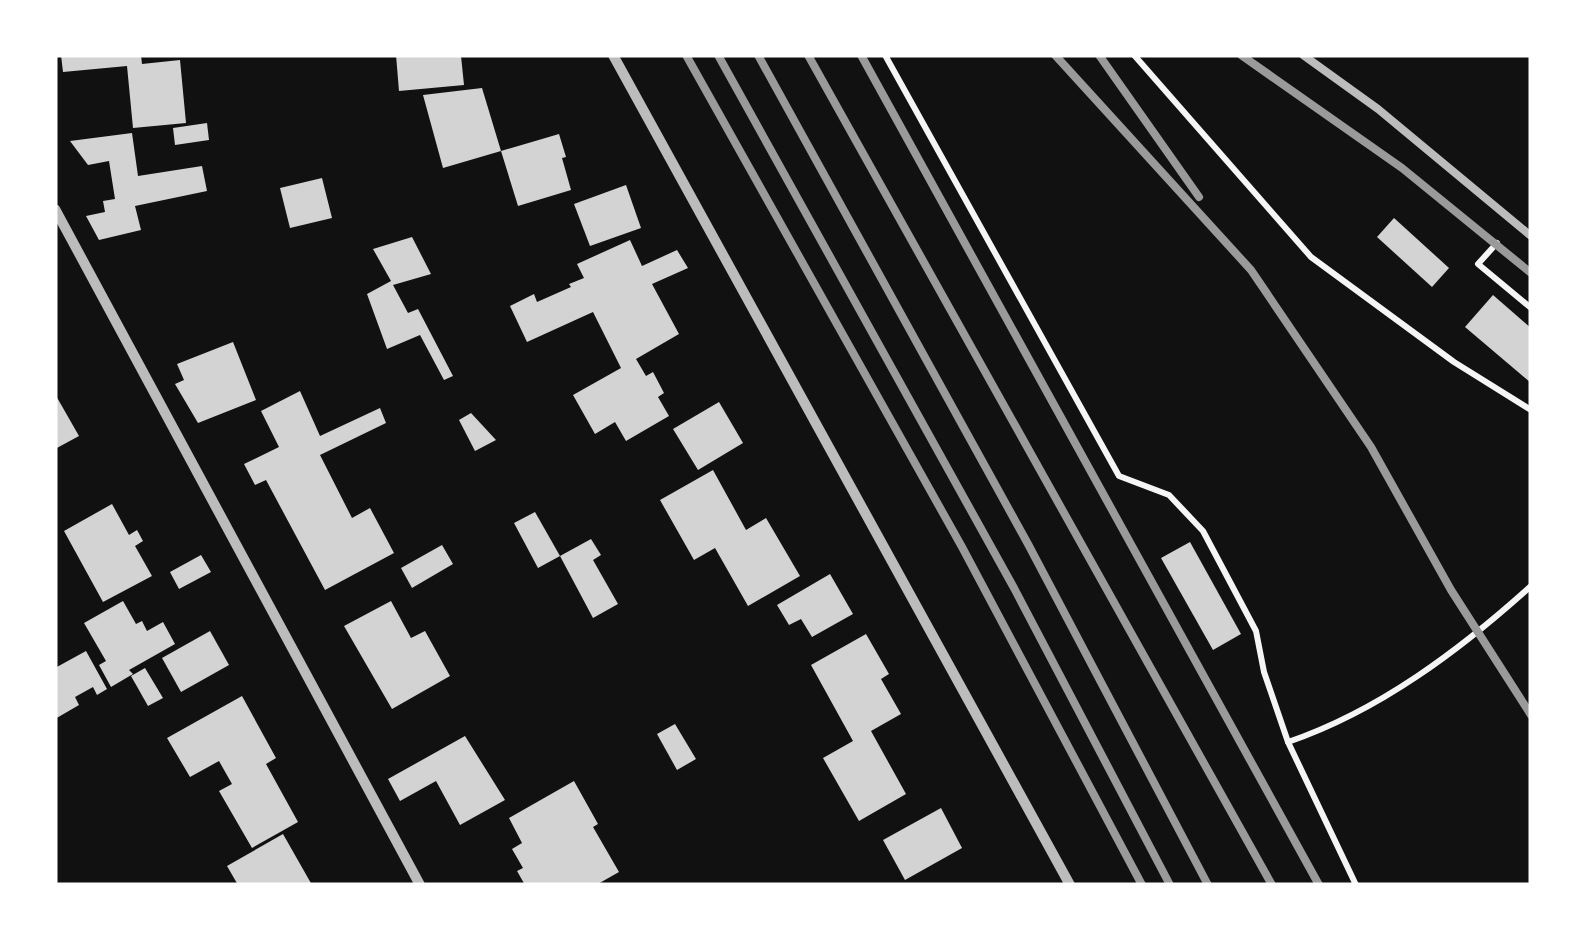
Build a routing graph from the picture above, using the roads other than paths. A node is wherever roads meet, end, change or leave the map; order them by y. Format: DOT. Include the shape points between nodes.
graph roads {
  1 [pos="612,55"];
  2 [pos="1302,55"];
  3 [pos="55,209"];
  4 [pos="1531,236"];
  5 [pos="420,885"];
  6 [pos="1070,885"];
  1 -- 6 [label="street"];
  2 -- 4 [label="lane"];
  3 -- 5 [label="street"];
}
